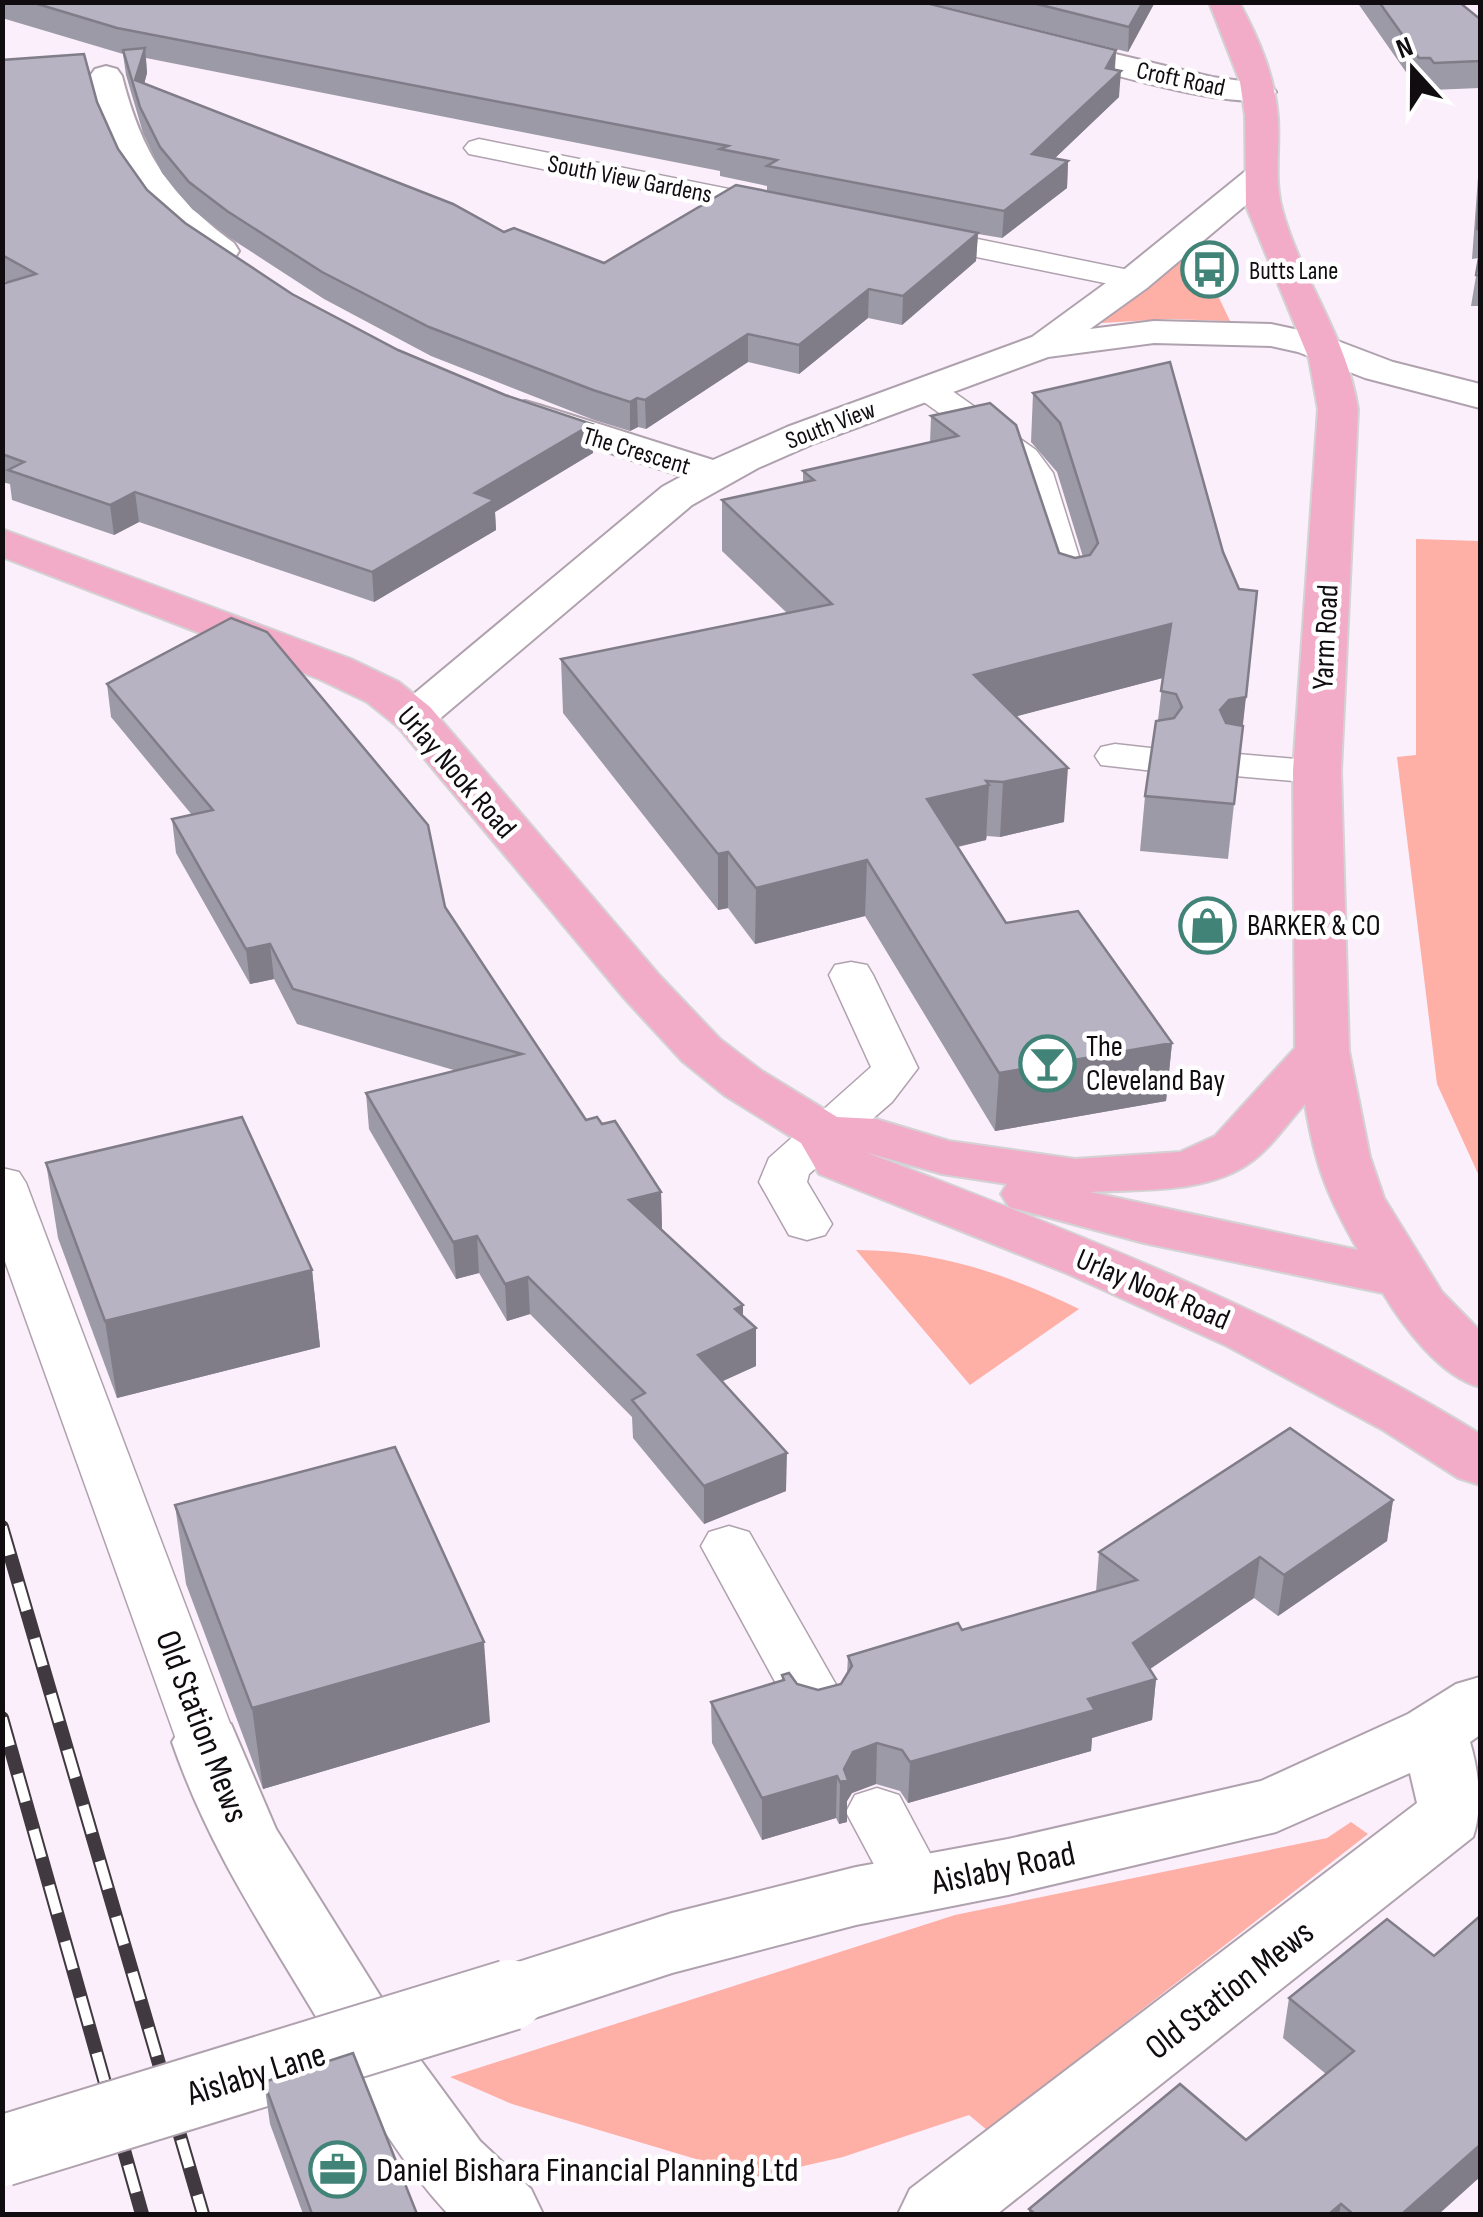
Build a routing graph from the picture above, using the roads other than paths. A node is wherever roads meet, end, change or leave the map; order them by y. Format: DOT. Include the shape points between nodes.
graph roads {
  1 [pos="1224,2"];
  2 [pos="1012,38"];
  3 [pos="106,76"];
  4 [pos="1260,92"];
  5 [pos="479,148"];
  6 [pos="1260,176"];
  7 [pos="803,213"];
  8 [pos="880,228"];
  9 [pos="254,275"];
  10 [pos="1134,280"];
  11 [pos="1042,346"];
  12 [pos="1327,349"];
  13 [pos="926,388"];
  14 [pos="1480,396"];
  15 [pos="494,403"];
  16 [pos="716,474"];
  17 [pos="2,542"];
  18 [pos="1072,595"];
  19 [pos="414,717"];
  20 [pos="1238,766"];
  21 [pos="1317,772"];
  22 [pos="852,975"];
  23 [pos="1322,1051"];
  24 [pos="824,1134"];
  25 [pos="942,1157"];
  26 [pos="2,1183"];
  27 [pos="808,1224"];
  28 [pos="1402,1278"];
  29 [pos="1480,1367"];
  30 [pos="1480,1463"];
  31 [pos="729,1546"];
  32 [pos="818,1706"];
  33 [pos="1456,1717"];
  34 [pos="207,1742"];
  35 [pos="877,1812"];
  36 [pos="916,1885"];
  37 [pos="510,1995"];
  38 [pos="2,2151"];
  39 [pos="503,2214"];
  40 [pos="938,2214"];
  1 -- 4 [label="main road, Yarm Road"];
  2 -- 4 [label="street, Croft Road" via="1212,87"];
  3 -- 9 [label="street" via="127,150 155,194 194,233"];
  4 -- 6 [label="main road, Yarm Road"];
  5 -- 7 [label="lane, South View Gardens"];
  6 -- 10 [label="street"];
  6 -- 12 [label="main road, Yarm Road" via="1267,217"];
  8 -- 10 [label="lane"];
  10 -- 11 [label="street"];
  11 -- 12 [label="street, South View" via="1218,331"];
  11 -- 13 [label="street, South View"];
  12 -- 14 [label="street"];
  12 -- 21 [label="main road, Yarm Road" via="1338,409"];
  13 -- 16 [label="street, South View"];
  13 -- 18 [label="lane" via="1024,456"];
  15 -- 16 [label="street, The Crescent"];
  16 -- 19 [label="street, South View" via="662,508"];
  17 -- 19 [label="main road, Urlay Nook Road" via="335,668"];
  19 -- 24 [label="main road, Urlay Nook Road" via="701,1050"];
  20 -- 21 [label="lane"];
  21 -- 23 [label="main road, Yarm Road"];
  22 -- 24 [label="lane" via="896,1068"];
  23 -- 25 [label="main road, Urlay Nook Road" via="1249,1136 1200,1164 1075,1176"];
  23 -- 28 [label="main road, Yarm Road" via="1356,1198"];
  24 -- 25 [label="main road, Urlay Nook Road" via="876,1136"];
  24 -- 27 [label="lane" via="786,1168 782,1182"];
  24 -- 30 [label="main road, Urlay Nook Road" via="839,1162 1233,1322 1348,1381"];
  25 -- 28 [label="main road, Urlay Nook Road" via="994,1182 1095,1213"];
  26 -- 34 [label="lane, Old Station Mews"];
  28 -- 29 [label="main road, Yarm Road"];
  31 -- 32 [label="lane"];
  33 -- 36 [label="street, Aislaby Road" via="1276,1805"];
  33 -- 40 [label="street, Old Station Mews" via="1448,1818"];
  34 -- 39 [label="street, Old Station Mews" via="250,1846 432,2145"];
  35 -- 36 [label="lane"];
  36 -- 37 [label="street, Aislaby Road" via="672,1944"];
  37 -- 38 [label="street, Aislaby Lane, bridge"];
}
